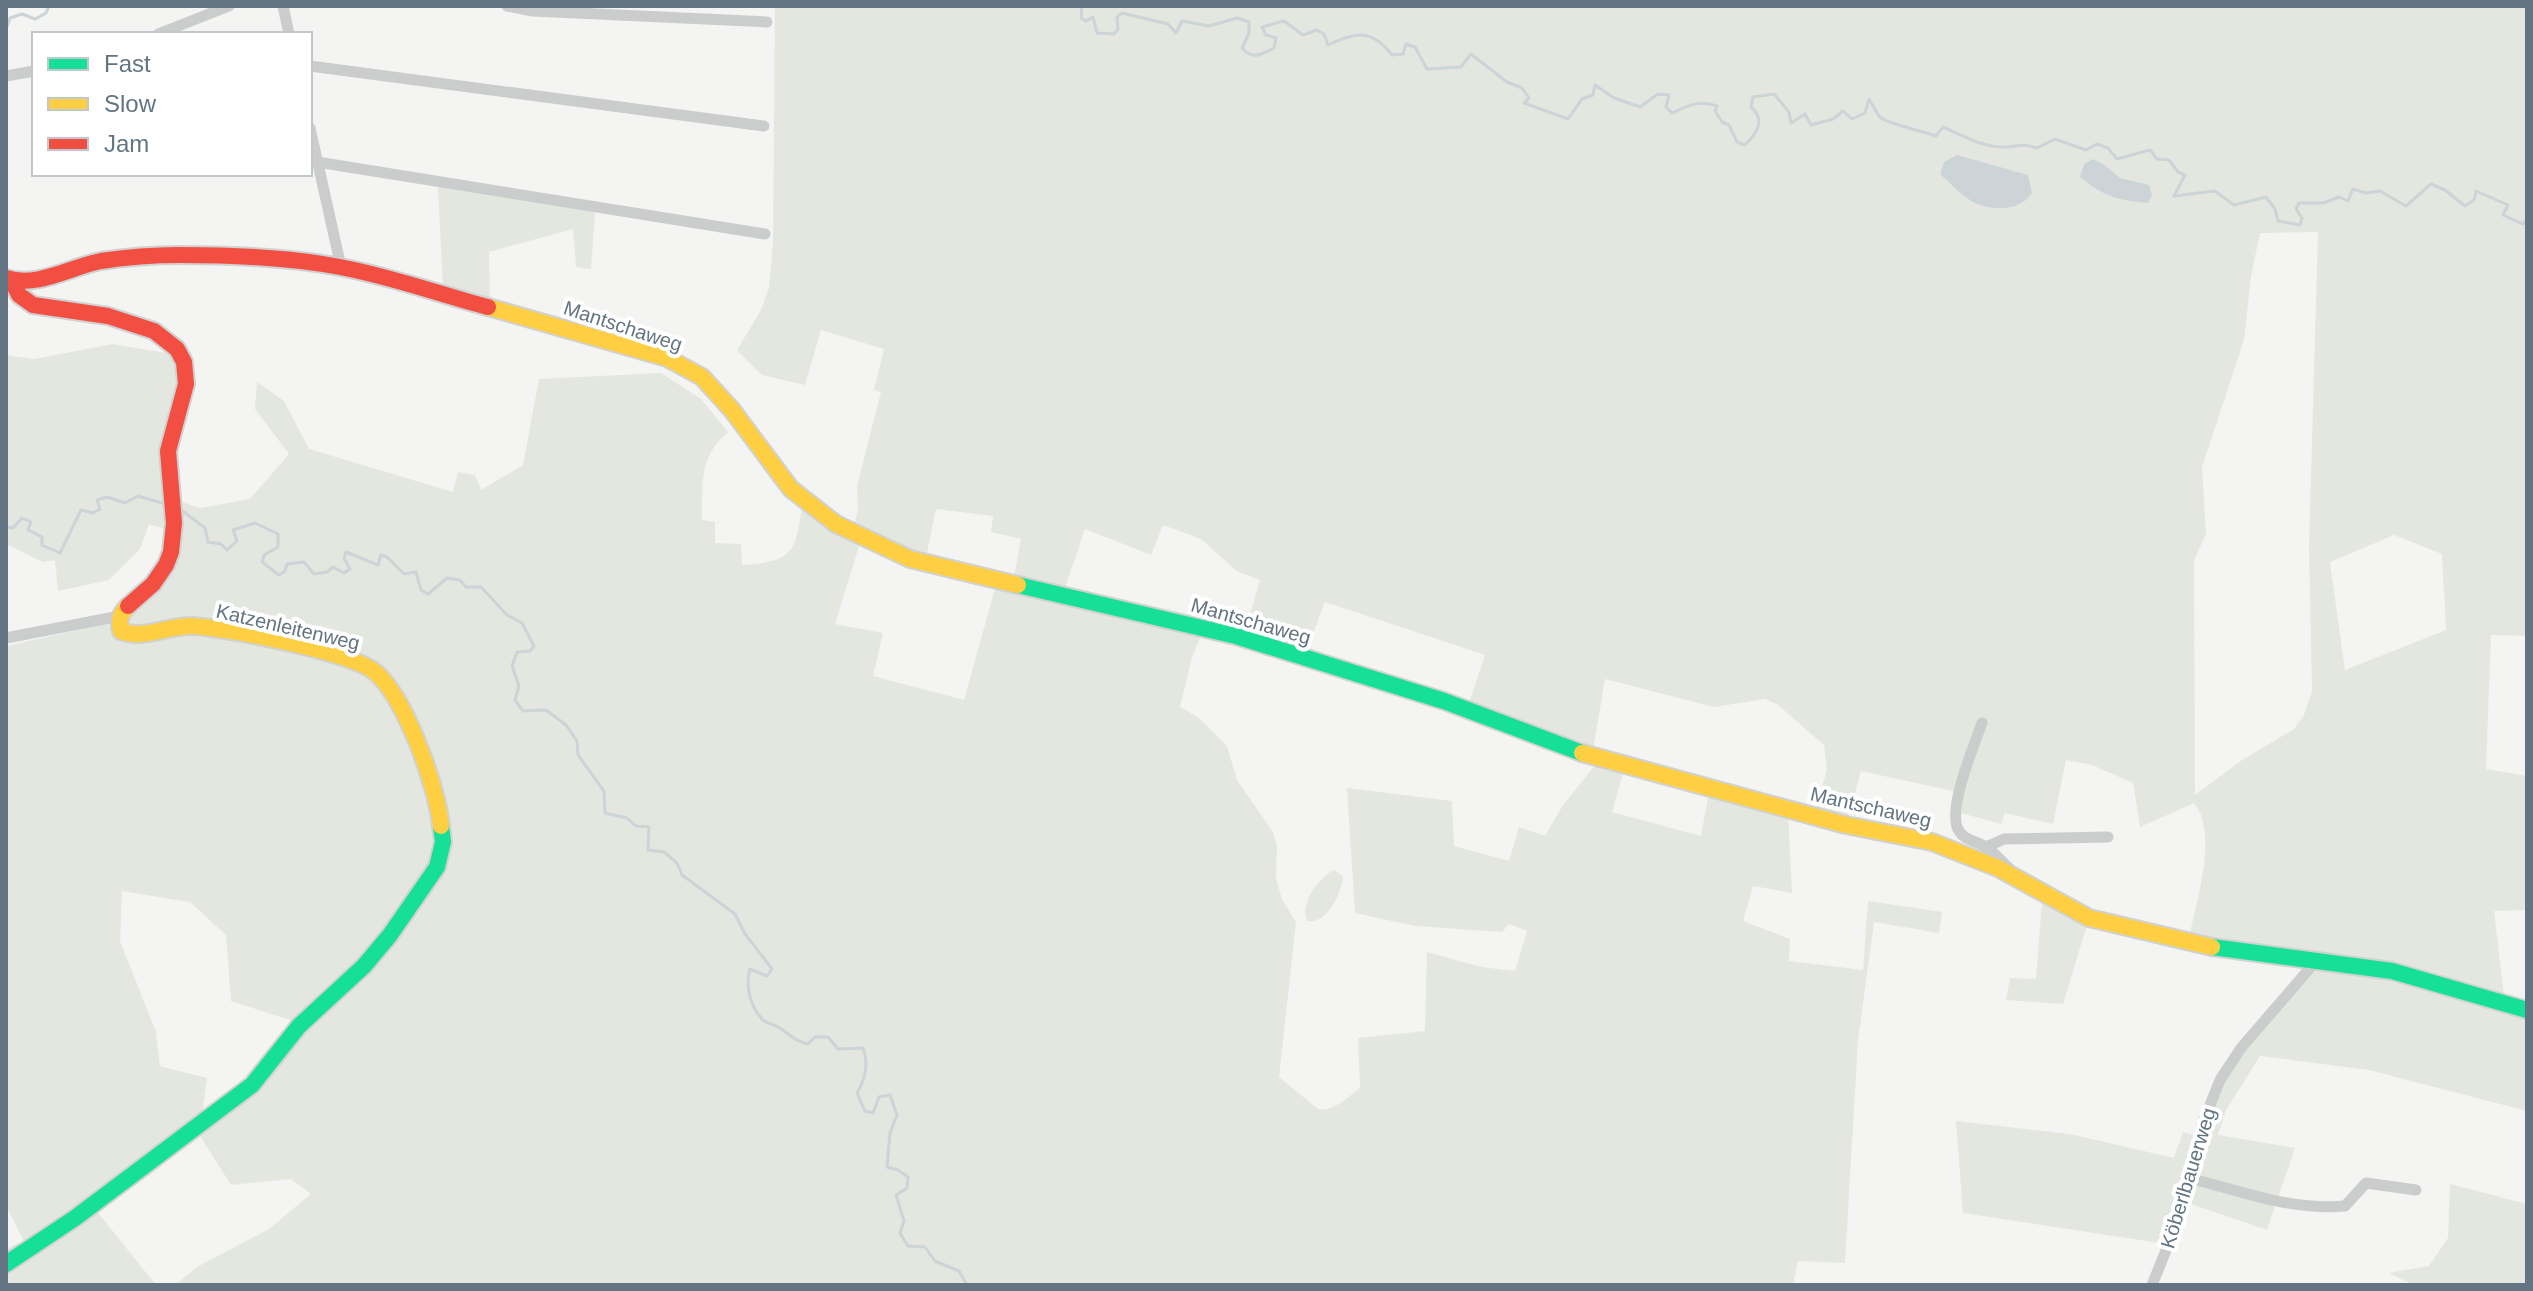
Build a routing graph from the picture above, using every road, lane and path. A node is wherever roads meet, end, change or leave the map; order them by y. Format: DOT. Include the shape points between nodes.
graph roads {
  1 [pos="229,6"];
  2 [pos="283,6"];
  3 [pos="507,6"];
  4 [pos="767,22"];
  5 [pos="163,32"];
  6 [pos="289,32"];
  7 [pos="312,66"];
  8 [pos="32,71"];
  9 [pos="6,76"];
  10 [pos="764,126"];
  11 [pos="312,138"];
  12 [pos="317,162"];
  13 [pos="765,234"];
  14 [pos="341,267"];
  15 [pos="8,280"];
  16 [pos="120,616"];
  17 [pos="6,638"];
  18 [pos="1982,723"];
  19 [pos="2108,837"];
  20 [pos="1966,839"];
  21 [pos="1932,842"];
  22 [pos="1986,847"];
  23 [pos="2027,885"];
  24 [pos="2317,960"];
  25 [pos="2527,1010"];
  26 [pos="2190,1178"];
  27 [pos="2416,1190"];
  28 [pos="6,1264"];
  29 [pos="2152,1285"];
  1 -- 5 [label="street"];
  2 -- 6 [label="street"];
  3 -- 4 [label="street"];
  7 -- 10 [label="street"];
  8 -- 9 [label="street"];
  11 -- 12 [label="street"];
  12 -- 13 [label="street"];
  12 -- 14 [label="street"];
  14 -- 15 [label="street, Mantschaweg" via="280,259 147,256 112,259 31,281"];
  14 -- 21 [label="street, Mantschaweg" via="685,366 718,393 805,502 851,533 910,559 1236,636 1444,701 1564,748 1846,825"];
  15 -- 16 [label="street" via="28,302 158,333 177,349 184,364 168,443 172,549 150,587"];
  16 -- 17 [label="street"];
  16 -- 28 [label="street, Katzenleitenweg" via="119,629 127,635 189,626 222,629 342,656 374,671 392,693 426,762 438,799 443,842 437,867 390,935 299,1026 252,1085"];
  18 -- 20 [label="street" via="1955,813"];
  19 -- 22 [label="street" via="2004,839"];
  20 -- 21 [label="street"];
  20 -- 22 [label="street"];
  21 -- 23 [label="street, Mantschaweg"];
  22 -- 23 [label="street"];
  23 -- 24 [label="street, Mantschaweg" via="2080,914 2131,929 2225,950"];
  24 -- 25 [label="street, Mantschaweg" via="2416,976"];
  24 -- 26 [label="street, Köberlbauerweg" via="2226,1069 2202,1125"];
  26 -- 27 [label="street" via="2321,1208 2345,1206 2366,1183"];
  26 -- 29 [label="street, Köberlbauerweg"];
}
